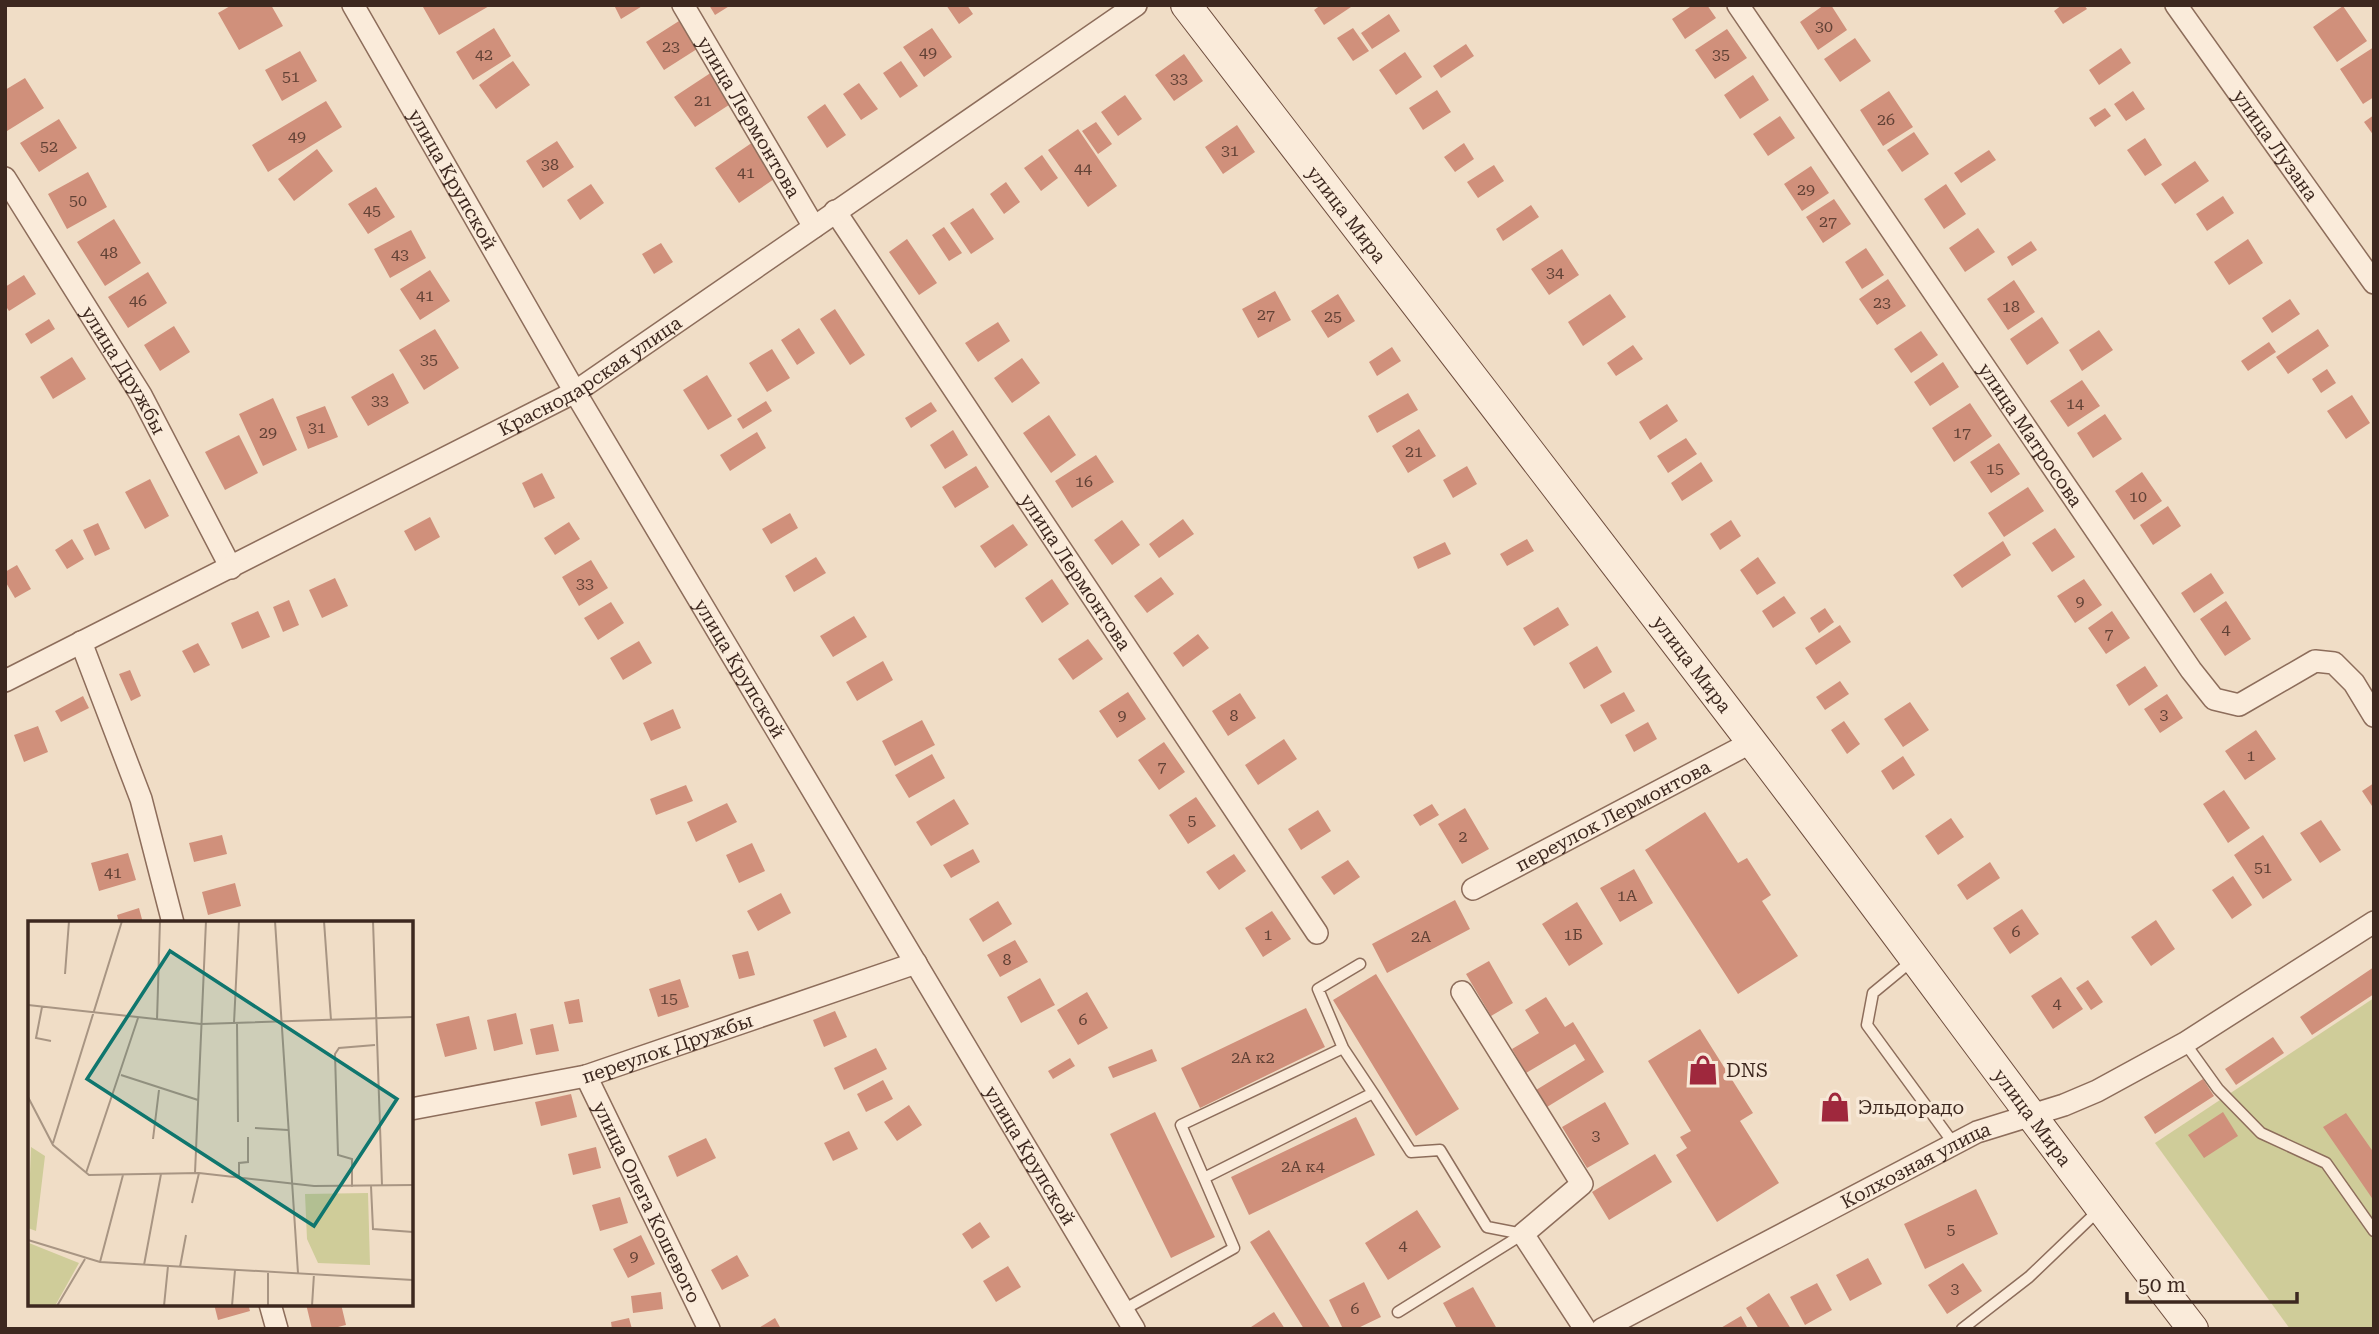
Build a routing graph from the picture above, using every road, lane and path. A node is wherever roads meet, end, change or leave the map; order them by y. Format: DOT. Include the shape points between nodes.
graph roads {
  1 [pos="354,5"];
  2 [pos="683,5"];
  3 [pos="1136,5"];
  4 [pos="1185,5"];
  5 [pos="1738,5"];
  6 [pos="2176,5"];
  7 [pos="5,178"];
  8 [pos="835,211"];
  9 [pos="814,226"];
  10 [pos="2374,283"];
  11 [pos="575,392"];
  12 [pos="231,568"];
  13 [pos="81,642"];
  14 [pos="5,681"];
  15 [pos="2374,716"];
  16 [pos="1752,742"];
  17 [pos="1473,889"];
  18 [pos="172,921"];
  19 [pos="2374,922"];
  20 [pos="1317,933"];
  21 [pos="1915,959"];
  22 [pos="916,963"];
  23 [pos="1360,964"];
  24 [pos="1462,992"];
  25 [pos="2185,1043"];
  26 [pos="1343,1048"];
  27 [pos="586,1076"];
  28 [pos="1373,1093"];
  29 [pos="413,1109"];
  30 [pos="2033,1115"];
  31 [pos="1954,1144"];
  32 [pos="1204,1178"];
  33 [pos="2101,1209"];
  34 [pos="2374,1231"];
  35 [pos="1523,1234"];
  36 [pos="271,1306"];
  37 [pos="1123,1310"];
  38 [pos="1398,1312"];
  39 [pos="277,1329"];
  40 [pos="709,1329"];
  41 [pos="1134,1329"];
  42 [pos="1585,1329"];
  43 [pos="1602,1329"];
  44 [pos="1962,1329"];
  45 [pos="2193,1329"];
  1 -- 11 [label="street, улица Крупской"];
  2 -- 9 [label="street, улица Лермонтова"];
  3 -- 8 [label="street, Краснодарская улица"];
  4 -- 16 [label="main road, улица Мира"];
  5 -- 15 [label="street, улица Матросова" via="1994,385 2214,699 2239,705 2315,661 2334,663 2354,683"];
  6 -- 10 [label="street, улица Лузана"];
  7 -- 12 [label="street, улица Дружбы" via="141,394"];
  8 -- 9 [label="street, Краснодарская улица"];
  8 -- 20 [label="street, улица Лермонтова"];
  9 -- 11 [label="street, Краснодарская улица"];
  11 -- 12 [label="street, Краснодарская улица"];
  11 -- 22 [label="street, улица Крупской"];
  12 -- 13 [label="street, Краснодарская улица"];
  13 -- 14 [label="street, Краснодарская улица"];
  13 -- 18 [label="street" via="141,799"];
  16 -- 17 [label="street, переулок Лермонтова"];
  16 -- 21 [label="main road, улица Мира"];
  19 -- 25 [label="street, Колхозная улица"];
  21 -- 30 [label="main road, улица Мира"];
  21 -- 31 [label="lane" via="1873,993 1867,1026"];
  22 -- 27 [label="street, переулок Дружбы"];
  22 -- 37 [label="street, улица Крупской"];
  23 -- 26 [label="lane" via="1318,989"];
  24 -- 35 [label="street" via="1583,1184"];
  25 -- 30 [label="street, Колхозная улица" via="2097,1091"];
  25 -- 34 [label="lane" via="2218,1089 2261,1133 2326,1163"];
  26 -- 28 [label="lane"];
  26 -- 32 [label="lane" via="1181,1125"];
  27 -- 29 [label="street, переулок Дружбы"];
  27 -- 40 [label="street, улица Олега Кошевого"];
  28 -- 32 [label="lane"];
  28 -- 35 [label="lane" via="1410,1152 1440,1150 1487,1227"];
  30 -- 31 [label="street, Колхозная улица"];
  30 -- 33 [label="main road, улица Мира"];
  31 -- 43 [label="street, Колхозная улица"];
  32 -- 37 [label="lane" via="1234,1248"];
  33 -- 44 [label="lane" via="2029,1277"];
  33 -- 45 [label="main road, улица Мира"];
  35 -- 38 [label="lane"];
  35 -- 42 [label="street"];
  36 -- 39 [label="street"];
  37 -- 41 [label="street, улица Крупской"];
}
